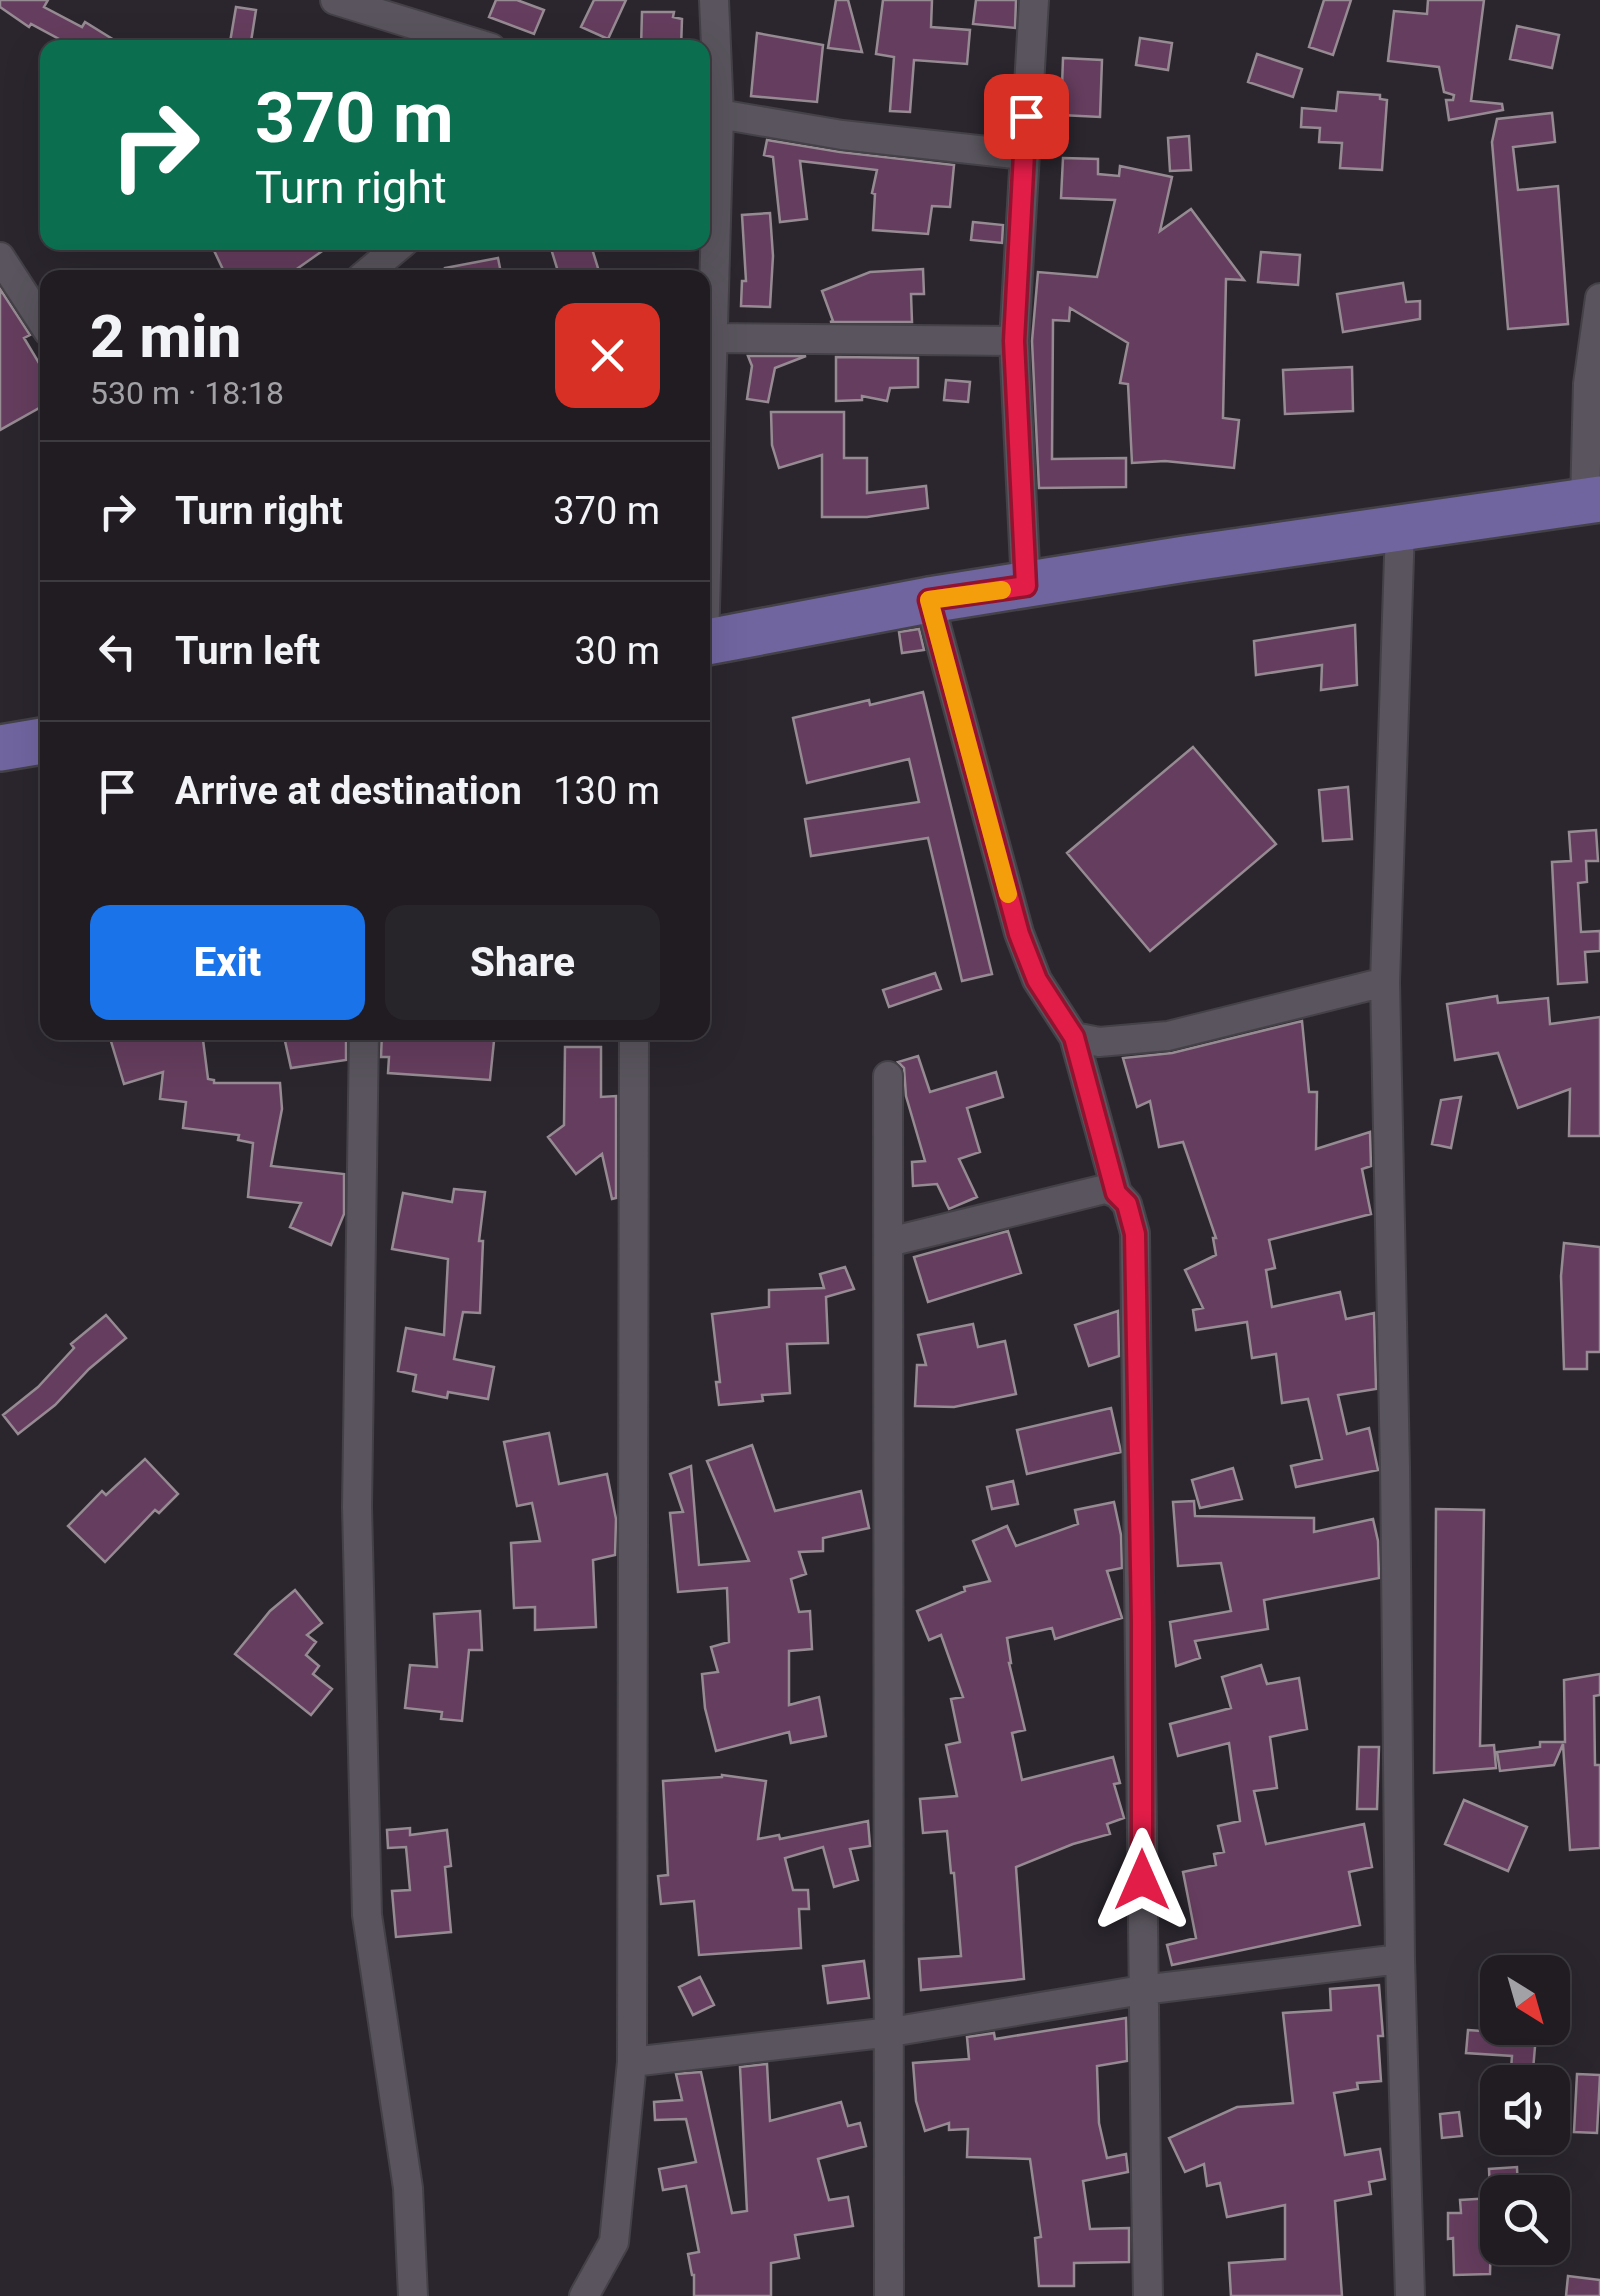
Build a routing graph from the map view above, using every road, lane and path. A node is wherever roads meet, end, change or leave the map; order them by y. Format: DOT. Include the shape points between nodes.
graph roads {
  1 [pos="336,0"];
  2 [pos="714,0"];
  3 [pos="1034,0"];
  4 [pos="465,40"];
  5 [pos="711,109"];
  6 [pos="1023,155"];
  7 [pos="394,250"];
  8 [pos="0,257"];
  9 [pos="371,270"];
  10 [pos="1600,298"];
  11 [pos="40,319"];
  12 [pos="714,338"];
  13 [pos="1014,341"];
  14 [pos="710,449"];
  15 [pos="1592,501"];
  16 [pos="1400,527"];
  17 [pos="1026,586"];
  18 [pos="929,600"];
  19 [pos="710,642"];
  20 [pos="40,741"];
  21 [pos="0,748"];
  22 [pos="1385,982"];
  23 [pos="1074,1037"];
  24 [pos="364,1040"];
  25 [pos="634,1040"];
  26 [pos="888,1076"];
  27 [pos="1116,1193"];
  28 [pos="889,1242"];
  29 [pos="1400,1959"];
  30 [pos="1142,1990"];
  31 [pos="891,2032"];
  32 [pos="632,2062"];
  33 [pos="413,2296"];
  34 [pos="584,2296"];
  35 [pos="889,2296"];
  36 [pos="1148,2296"];
  37 [pos="1410,2296"];
  1 -- 4 [label="street"];
  2 -- 5 [label="street"];
  3 -- 6 [label="street"];
  5 -- 6 [label="street" via="842,135"];
  5 -- 12 [label="street"];
  6 -- 13 [label="street"];
  7 -- 9 [label="street"];
  8 -- 11 [label="street"];
  10 -- 15 [label="street" via="1588,384"];
  12 -- 13 [label="street"];
  12 -- 14 [label="street"];
  13 -- 17 [label="street"];
  15 -- 16 [label="main road"];
  16 -- 17 [label="main road"];
  16 -- 22 [label="street"];
  17 -- 18 [label="main road"];
  18 -- 19 [label="main road"];
  18 -- 23 [label="street" via="1019,934 1037,980"];
  20 -- 21 [label="main road"];
  22 -- 23 [label="street" via="1168,1036 1099,1042"];
  22 -- 29 [label="street"];
  23 -- 27 [label="street"];
  24 -- 33 [label="street" via="356,1507 367,1916 408,2188"];
  25 -- 32 [label="street"];
  26 -- 28 [label="street"];
  27 -- 28 [label="street" via="1105,1190"];
  27 -- 30 [label="street" via="1127,1204 1135,1234"];
  28 -- 31 [label="street"];
  29 -- 30 [label="street"];
  29 -- 37 [label="street"];
  30 -- 31 [label="street"];
  30 -- 36 [label="street"];
  31 -- 32 [label="street"];
  31 -- 35 [label="street"];
  32 -- 34 [label="street" via="614,2242"];
}
